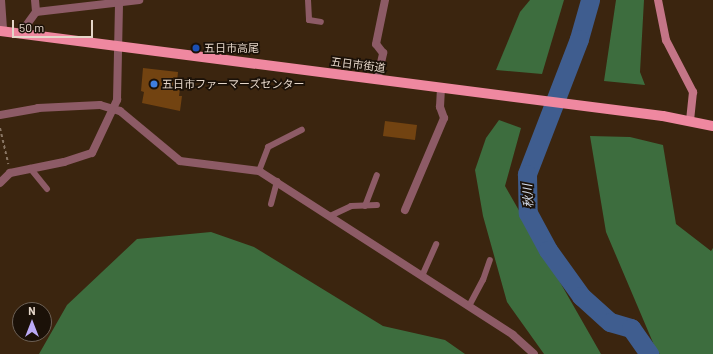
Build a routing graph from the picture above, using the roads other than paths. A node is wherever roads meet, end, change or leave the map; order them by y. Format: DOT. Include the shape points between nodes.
graph roads {
  1 [pos="1,0"];
  2 [pos="35,0"];
  3 [pos="139,0"];
  4 [pos="308,0"];
  5 [pos="385,0"];
  6 [pos="658,0"];
  7 [pos="118,3"];
  8 [pos="36,12"];
  9 [pos="321,22"];
  10 [pos="1,31"];
  11 [pos="20,34"];
  12 [pos="119,46"];
  13 [pos="377,80"];
  14 [pos="441,88"];
  15 [pos="113,109"];
  16 [pos="0,115"];
  17 [pos="690,120"];
  18 [pos="713,126"];
  19 [pos="302,130"];
  20 [pos="30,168"];
  21 [pos="259,171"];
  22 [pos="378,175"];
  23 [pos="277,181"];
  24 [pos="0,183"];
  25 [pos="47,189"];
  26 [pos="271,204"];
  27 [pos="377,205"];
  28 [pos="365,206"];
  29 [pos="405,210"];
  30 [pos="330,216"];
  31 [pos="436,244"];
  32 [pos="490,260"];
  33 [pos="422,276"];
  34 [pos="469,306"];
  35 [pos="534,354"];
  1 -- 10 [label="street"];
  2 -- 8 [label="street"];
  3 -- 7 [label="street"];
  4 -- 9 [label="lane" via="309,20"];
  5 -- 13 [label="street" via="376,44 383,53"];
  6 -- 17 [label="street" via="666,40 693,92"];
  7 -- 8 [label="street"];
  7 -- 12 [label="street"];
  8 -- 11 [label="street"];
  10 -- 11 [label="main road, 五日市街道"];
  11 -- 12 [label="main road, 五日市街道"];
  12 -- 13 [label="main road, 五日市街道"];
  12 -- 15 [label="street" via="117,100"];
  13 -- 14 [label="main road, 五日市街道"];
  14 -- 17 [label="main road, 五日市街道"];
  14 -- 29 [label="street" via="440,107 444,118"];
  15 -- 16 [label="street" via="80,105 38,108"];
  15 -- 20 [label="street" via="92,153 64,162"];
  15 -- 21 [label="street" via="141,126 180,161"];
  17 -- 18 [label="main road, 五日市街道"];
  19 -- 21 [label="lane" via="268,147"];
  20 -- 24 [label="street" via="10,172"];
  20 -- 25 [label="lane"];
  21 -- 23 [label="street"];
  22 -- 28 [label="lane"];
  23 -- 26 [label="lane"];
  23 -- 30 [label="street"];
  27 -- 28 [label="lane"];
  28 -- 30 [label="lane" via="351,206"];
  30 -- 33 [label="street"];
  31 -- 33 [label="lane"];
  32 -- 34 [label="lane"];
  33 -- 34 [label="street"];
  34 -- 35 [label="street" via="513,335"];
}
